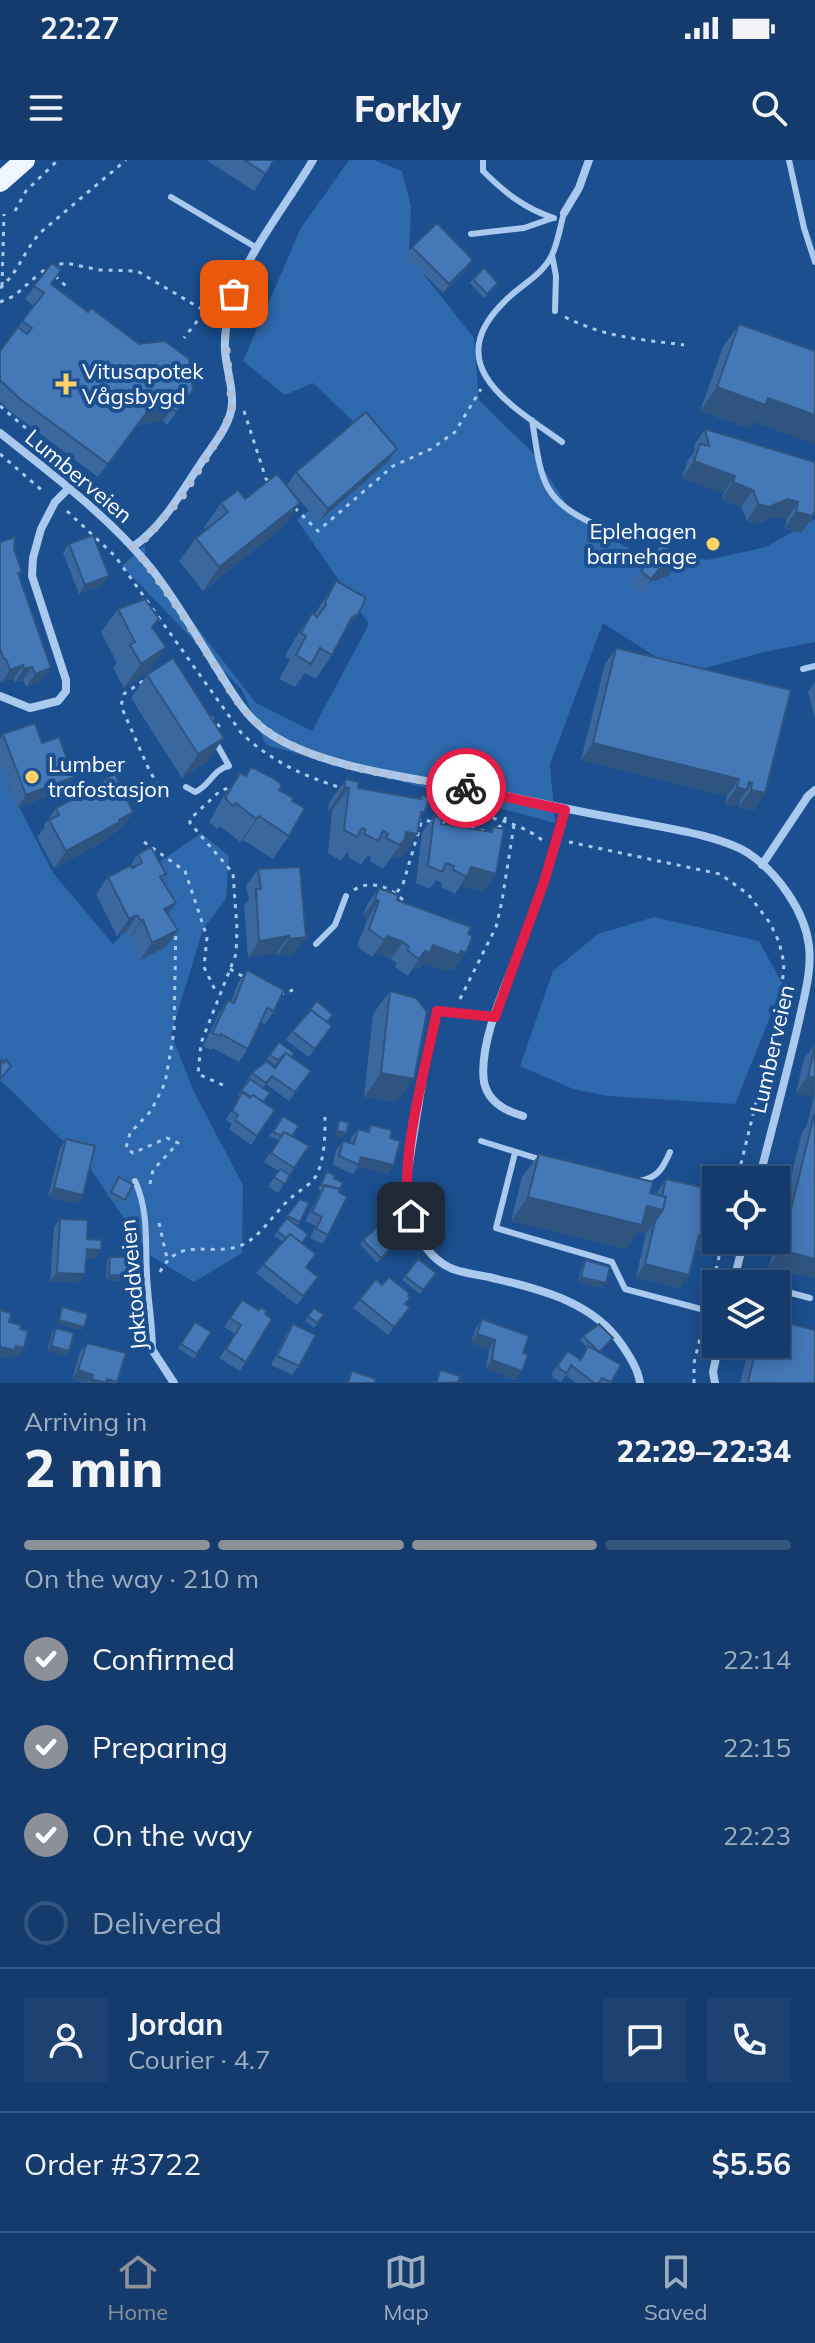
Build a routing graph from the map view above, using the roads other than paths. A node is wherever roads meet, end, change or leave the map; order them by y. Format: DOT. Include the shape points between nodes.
graph roads {
  1 [pos="25,160"];
  2 [pos="313,160"];
  3 [pos="483,160"];
  4 [pos="589,160"];
  5 [pos="789,160"];
  6 [pos="0,182"];
  7 [pos="171,197"];
  8 [pos="564,213"];
  9 [pos="554,218"];
  10 [pos="471,234"];
  11 [pos="258,249"];
  12 [pos="552,255"];
  13 [pos="815,262"];
  14 [pos="555,311"];
  15 [pos="532,420"];
  16 [pos="0,433"];
  17 [pos="562,442"];
  18 [pos="69,488"];
  19 [pos="592,523"];
  20 [pos="133,547"];
  21 [pos="815,666"];
  22 [pos="803,669"];
  23 [pos="0,696"];
  24 [pos="209,732"];
  25 [pos="186,787"];
  26 [pos="815,790"];
  27 [pos="565,810"];
  28 [pos="762,865"];
  29 [pos="346,896"];
  30 [pos="815,923"];
  31 [pos="804,925"];
  32 [pos="316,944"];
  33 [pos="495,1017"];
  34 [pos="523,1116"];
  35 [pos="481,1141"];
  36 [pos="670,1152"];
  37 [pos="515,1153"];
  38 [pos="544,1160"];
  39 [pos="762,1166"];
  40 [pos="135,1181"];
  41 [pos="633,1181"];
  42 [pos="790,1293"];
  43 [pos="810,1298"];
  44 [pos="702,1309"];
  45 [pos="153,1351"];
  46 [pos="716,1358"];
  47 [pos="174,1383"];
  48 [pos="640,1383"];
  49 [pos="715,1383"];
  1 -- 6 [label="main road"];
  2 -- 11 [label="street, Lumberveien"];
  3 -- 9 [label="lane" via="483,171 496,184 527,207"];
  4 -- 8 [label="street"];
  5 -- 13 [label="lane"];
  7 -- 11 [label="lane"];
  8 -- 9 [label="lane"];
  8 -- 12 [label="lane"];
  9 -- 10 [label="lane" via="524,228"];
  11 -- 20 [label="street, Lumberveien" via="234,294 225,333 232,381 232,408 225,427 182,497"];
  12 -- 14 [label="lane"];
  12 -- 15 [label="lane" via="506,300 482,329 477,345 487,379"];
  15 -- 17 [label="lane"];
  15 -- 19 [label="lane" via="550,493 566,511"];
  16 -- 18 [label="street, Lumberveien"];
  18 -- 20 [label="street, Lumberveien"];
  18 -- 23 [label="street" via="55,502 36,542 32,576 66,691 45,707 30,708"];
  20 -- 27 [label="street, Lumberveien" via="244,710 271,735 315,755 381,772"];
  21 -- 22 [label="lane"];
  24 -- 25 [label="lane" via="229,766 202,789"];
  26 -- 28 [label="street"];
  27 -- 28 [label="street, Lumberveien" via="726,844"];
  27 -- 33 [label="street"];
  28 -- 31 [label="street, Lumberveien" via="783,888"];
  29 -- 32 [label="lane" via="335,925"];
  30 -- 31 [label="street"];
  31 -- 39 [label="street, Lumberveien" via="809,946 805,990"];
  33 -- 34 [label="street" via="483,1068 485,1085 498,1106"];
  33 -- 48 [label="street" via="437,1011 406,1182 406,1200 419,1236 452,1269 550,1293 592,1315 619,1340"];
  35 -- 37 [label="lane"];
  36 -- 41 [label="lane" via="661,1171"];
  37 -- 38 [label="lane"];
  37 -- 44 [label="lane" via="496,1228 612,1262 625,1289"];
  40 -- 45 [label="lane, Jaktoddveien" via="145,1210"];
  42 -- 43 [label="lane"];
  45 -- 47 [label="street, Jaktoddveien"];
  46 -- 49 [label="street"];
}
